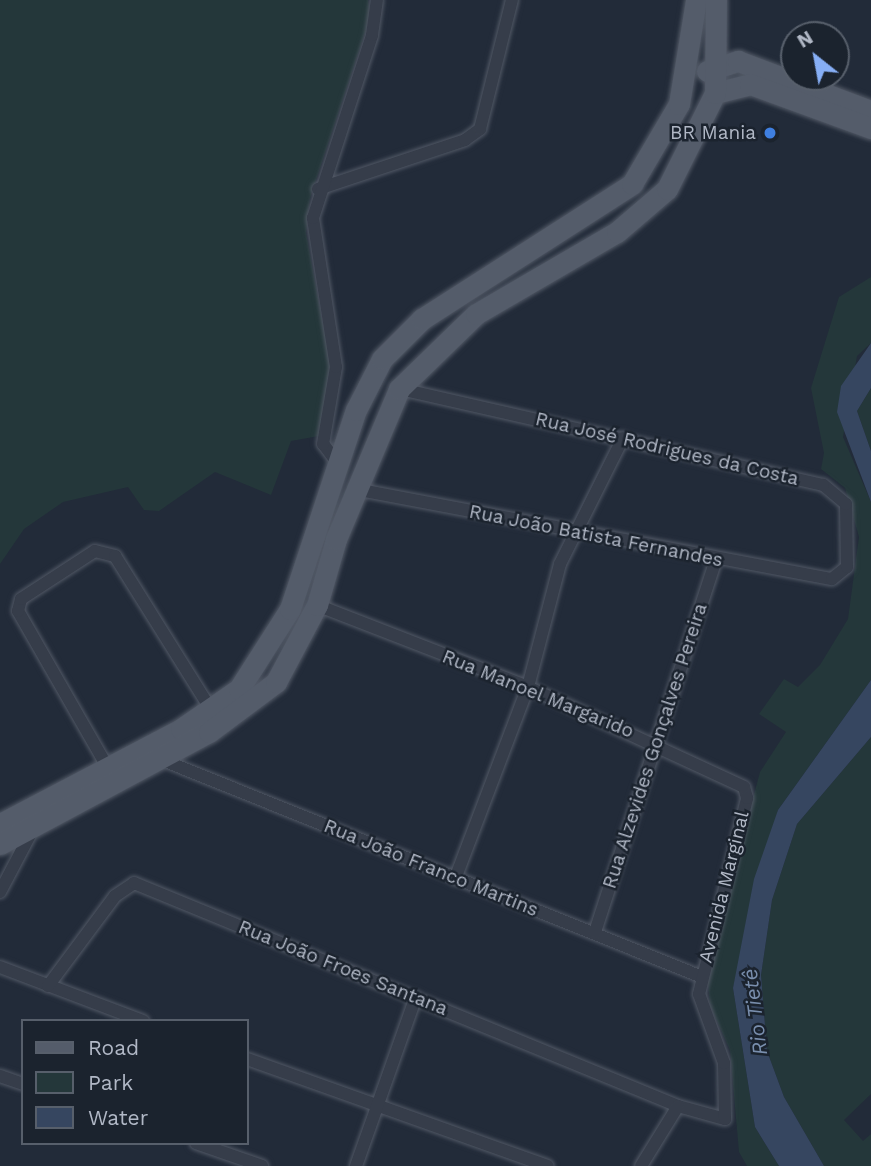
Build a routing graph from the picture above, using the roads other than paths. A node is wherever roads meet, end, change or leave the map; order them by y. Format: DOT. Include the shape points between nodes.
graph roads {
  1 [pos="377,0"];
  2 [pos="512,0"];
  3 [pos="696,0"];
  4 [pos="716,0"];
  5 [pos="718,65"];
  6 [pos="683,88"];
  7 [pos="715,93"];
  8 [pos="871,111"];
  9 [pos="871,128"];
  10 [pos="318,190"];
  11 [pos="399,389"];
  12 [pos="623,438"];
  13 [pos="339,465"];
  14 [pos="360,490"];
  15 [pos="573,533"];
  16 [pos="716,560"];
  17 [pos="832,579"];
  18 [pos="317,606"];
  19 [pos="528,687"];
  20 [pos="212,711"];
  21 [pos="655,742"];
  22 [pos="160,759"];
  23 [pos="108,768"];
  24 [pos="747,798"];
  25 [pos="40,820"];
  26 [pos="0,824"];
  27 [pos="0,844"];
  28 [pos="455,879"];
  29 [pos="0,892"];
  30 [pos="595,932"];
  31 [pos="0,967"];
  32 [pos="702,977"];
  33 [pos="48,986"];
  34 [pos="415,998"];
  35 [pos="138,1019"];
  36 [pos="248,1059"];
  37 [pos="0,1076"];
  38 [pos="21,1083"];
  39 [pos="377,1106"];
  40 [pos="678,1106"];
  41 [pos="724,1119"];
  42 [pos="202,1145"];
  43 [pos="262,1166"];
  44 [pos="356,1166"];
  45 [pos="548,1166"];
  46 [pos="641,1166"];
  1 -- 10 [label="street" via="372,35"];
  2 -- 10 [label="street" via="480,128 465,141"];
  3 -- 6 [label="main road"];
  4 -- 5 [label="main road"];
  5 -- 6 [label="main road"];
  5 -- 7 [label="main road"];
  5 -- 8 [label="main road" via="738,61"];
  6 -- 13 [label="main road" via="660,144 632,184 422,319 394,345 370,377"];
  7 -- 9 [label="main road" via="750,84"];
  7 -- 11 [label="main road" via="689,154 645,210 476,314"];
  10 -- 13 [label="street" via="313,243 336,367 323,444"];
  11 -- 12 [label="street, Rua José Rodrigues da Costa"];
  11 -- 14 [label="main road"];
  12 -- 15 [label="street"];
  12 -- 17 [label="street, Rua José Rodrigues da Costa" via="832,489 846,504 851,527 847,567"];
  13 -- 20 [label="main road" via="285,619 261,662"];
  14 -- 15 [label="street, Rua João Batista Fernandes"];
  14 -- 18 [label="main road" via="336,539"];
  15 -- 16 [label="street, Rua João Batista Fernandes"];
  15 -- 19 [label="street"];
  16 -- 17 [label="street, Rua João Batista Fernandes"];
  16 -- 21 [label="street, Rua Alzevides Gonçalves Pereira"];
  18 -- 19 [label="street, Rua Manoel Margarido"];
  18 -- 22 [label="main road" via="276,682 251,706"];
  19 -- 21 [label="street, Rua Manoel Margarido"];
  19 -- 28 [label="street"];
  20 -- 23 [label="main road"];
  20 -- 23 [label="street" via="115,556 95,551 22,598 18,611"];
  21 -- 24 [label="street, Rua Manoel Margarido" via="741,785"];
  21 -- 30 [label="street, Rua Alzevides Gonçalves Pereira"];
  22 -- 25 [label="main road"];
  22 -- 28 [label="street, Rua João Franco Martins"];
  23 -- 26 [label="main road"];
  24 -- 32 [label="street, Avenida Marginal"];
  25 -- 27 [label="main road"];
  25 -- 29 [label="street"];
  28 -- 30 [label="street, Rua João Franco Martins"];
  30 -- 32 [label="street, Rua João Franco Martins"];
  31 -- 33 [label="street"];
  32 -- 41 [label="street, Avenida Marginal" via="699,1005 723,1063"];
  33 -- 34 [label="street, Rua João Froes Santana" via="130,883"];
  33 -- 35 [label="street"];
  34 -- 39 [label="street"];
  34 -- 40 [label="street, Rua João Froes Santana"];
  36 -- 39 [label="street"];
  37 -- 38 [label="street"];
  39 -- 44 [label="street"];
  39 -- 45 [label="street"];
  40 -- 41 [label="street, Rua João Froes Santana"];
  40 -- 46 [label="street"];
  42 -- 43 [label="street"];
}
